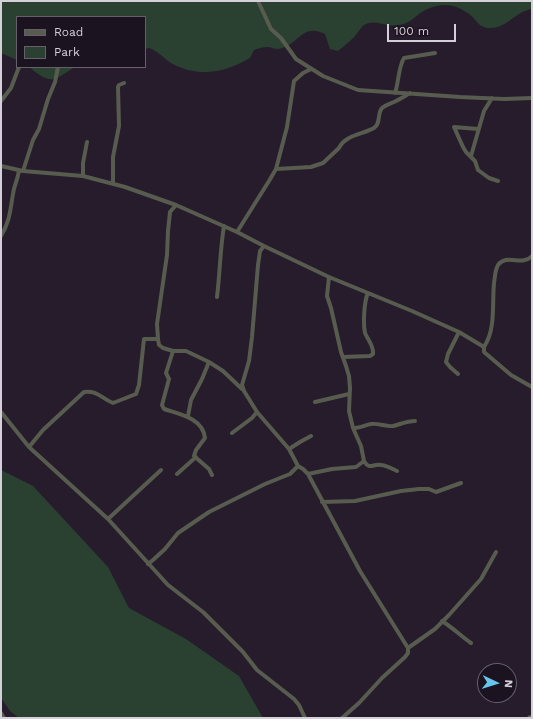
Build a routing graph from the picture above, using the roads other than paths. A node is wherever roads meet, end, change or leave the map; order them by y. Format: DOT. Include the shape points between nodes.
graph roads {
  1 [pos="258,1"];
  2 [pos="435,53"];
  3 [pos="19,68"];
  4 [pos="58,68"];
  5 [pos="311,69"];
  6 [pos="124,83"];
  7 [pos="395,93"];
  8 [pos="411,93"];
  9 [pos="492,98"];
  10 [pos="532,98"];
  11 [pos="2,99"];
  12 [pos="478,129"];
  13 [pos="87,142"];
  14 [pos="471,156"];
  15 [pos="1,166"];
  16 [pos="276,169"];
  17 [pos="21,171"];
  18 [pos="83,176"];
  19 [pos="498,181"];
  20 [pos="113,184"];
  21 [pos="176,205"];
  22 [pos="224,226"];
  23 [pos="237,232"];
  24 [pos="1,236"];
  25 [pos="264,246"];
  26 [pos="532,256"];
  27 [pos="329,277"];
  28 [pos="368,292"];
  29 [pos="217,297"];
  30 [pos="459,332"];
  31 [pos="158,339"];
  32 [pos="484,347"];
  33 [pos="173,351"];
  34 [pos="343,357"];
  35 [pos="209,362"];
  36 [pos="458,374"];
  37 [pos="532,388"];
  38 [pos="244,391"];
  39 [pos="349,394"];
  40 [pos="315,402"];
  41 [pos="1,412"];
  42 [pos="257,412"];
  43 [pos="188,416"];
  44 [pos="415,421"];
  45 [pos="353,428"];
  46 [pos="232,433"];
  47 [pos="311,436"];
  48 [pos="29,447"];
  49 [pos="289,449"];
  50 [pos="196,457"];
  51 [pos="364,461"];
  52 [pos="298,466"];
  53 [pos="161,470"];
  54 [pos="397,471"];
  55 [pos="177,474"];
  56 [pos="308,474"];
  57 [pos="212,475"];
  58 [pos="461,483"];
  59 [pos="322,502"];
  60 [pos="108,520"];
  61 [pos="496,552"];
  62 [pos="148,564"];
  63 [pos="442,621"];
  64 [pos="471,643"];
  65 [pos="408,648"];
  66 [pos="1,712"];
  67 [pos="4,718"];
  68 [pos="305,718"];
  69 [pos="342,718"];
  1 -- 5 [label="street" via="271,29 296,59"];
  2 -- 7 [label="street" via="404,58"];
  3 -- 11 [label="street"];
  4 -- 17 [label="street" via="39,129"];
  5 -- 7 [label="street" via="358,90"];
  5 -- 16 [label="street" via="294,82 287,127"];
  6 -- 20 [label="street" via="118,87 119,126"];
  7 -- 8 [label="street"];
  8 -- 9 [label="street"];
  8 -- 16 [label="street" via="387,104 381,109 375,127 354,135 323,162 304,168"];
  9 -- 10 [label="street"];
  9 -- 12 [label="street"];
  12 -- 14 [label="street"];
  12 -- 14 [label="street" via="454,127 463,147"];
  13 -- 18 [label="street"];
  14 -- 19 [label="street" via="482,174"];
  15 -- 17 [label="street"];
  16 -- 23 [label="street"];
  17 -- 18 [label="street"];
  17 -- 24 [label="street" via="13,195 9,222"];
  18 -- 20 [label="street"];
  20 -- 21 [label="street"];
  21 -- 22 [label="street"];
  21 -- 31 [label="street" via="170,212 157,324"];
  22 -- 23 [label="street"];
  22 -- 29 [label="street"];
  23 -- 25 [label="street"];
  25 -- 27 [label="street"];
  25 -- 38 [label="street" via="260,251 258,265 249,361 242,385"];
  26 -- 32 [label="street" via="522,261 505,260 498,266 491,332"];
  27 -- 28 [label="street"];
  27 -- 34 [label="street" via="328,296"];
  28 -- 30 [label="street"];
  28 -- 34 [label="street" via="365,305 365,332 373,354"];
  30 -- 32 [label="street"];
  30 -- 36 [label="street" via="446,362"];
  31 -- 33 [label="street" via="162,348"];
  31 -- 48 [label="street" via="144,339 136,394 113,403 95,392 84,392 43,430"];
  32 -- 37 [label="street" via="484,352"];
  33 -- 35 [label="street" via="186,351"];
  33 -- 43 [label="street" via="166,368 169,378 162,405 164,409"];
  34 -- 39 [label="street"];
  35 -- 38 [label="street" via="223,370"];
  35 -- 43 [label="street" via="191,400"];
  38 -- 42 [label="street"];
  39 -- 40 [label="street"];
  39 -- 45 [label="street"];
  41 -- 48 [label="street"];
  42 -- 46 [label="street"];
  42 -- 49 [label="street"];
  43 -- 50 [label="street" via="204,432 205,438 196,450"];
  44 -- 45 [label="street" via="392,426 370,424"];
  45 -- 51 [label="street"];
  47 -- 49 [label="street"];
  48 -- 60 [label="street"];
  49 -- 52 [label="street"];
  50 -- 55 [label="street"];
  50 -- 57 [label="street"];
  51 -- 54 [label="street" via="366,466 381,465"];
  51 -- 56 [label="street" via="356,467"];
  52 -- 56 [label="street"];
  52 -- 62 [label="street" via="290,474 209,512 178,533"];
  53 -- 60 [label="street"];
  56 -- 59 [label="street"];
  58 -- 59 [label="street" via="436,492 419,489 356,501"];
  59 -- 65 [label="street" via="360,571"];
  60 -- 62 [label="street"];
  61 -- 63 [label="street" via="481,579"];
  62 -- 68 [label="street" via="168,585 203,612 257,670 294,699"];
  63 -- 64 [label="street"];
  63 -- 65 [label="street"];
  65 -- 69 [label="street" via="405,657"];
  66 -- 67 [label="street"];
}
